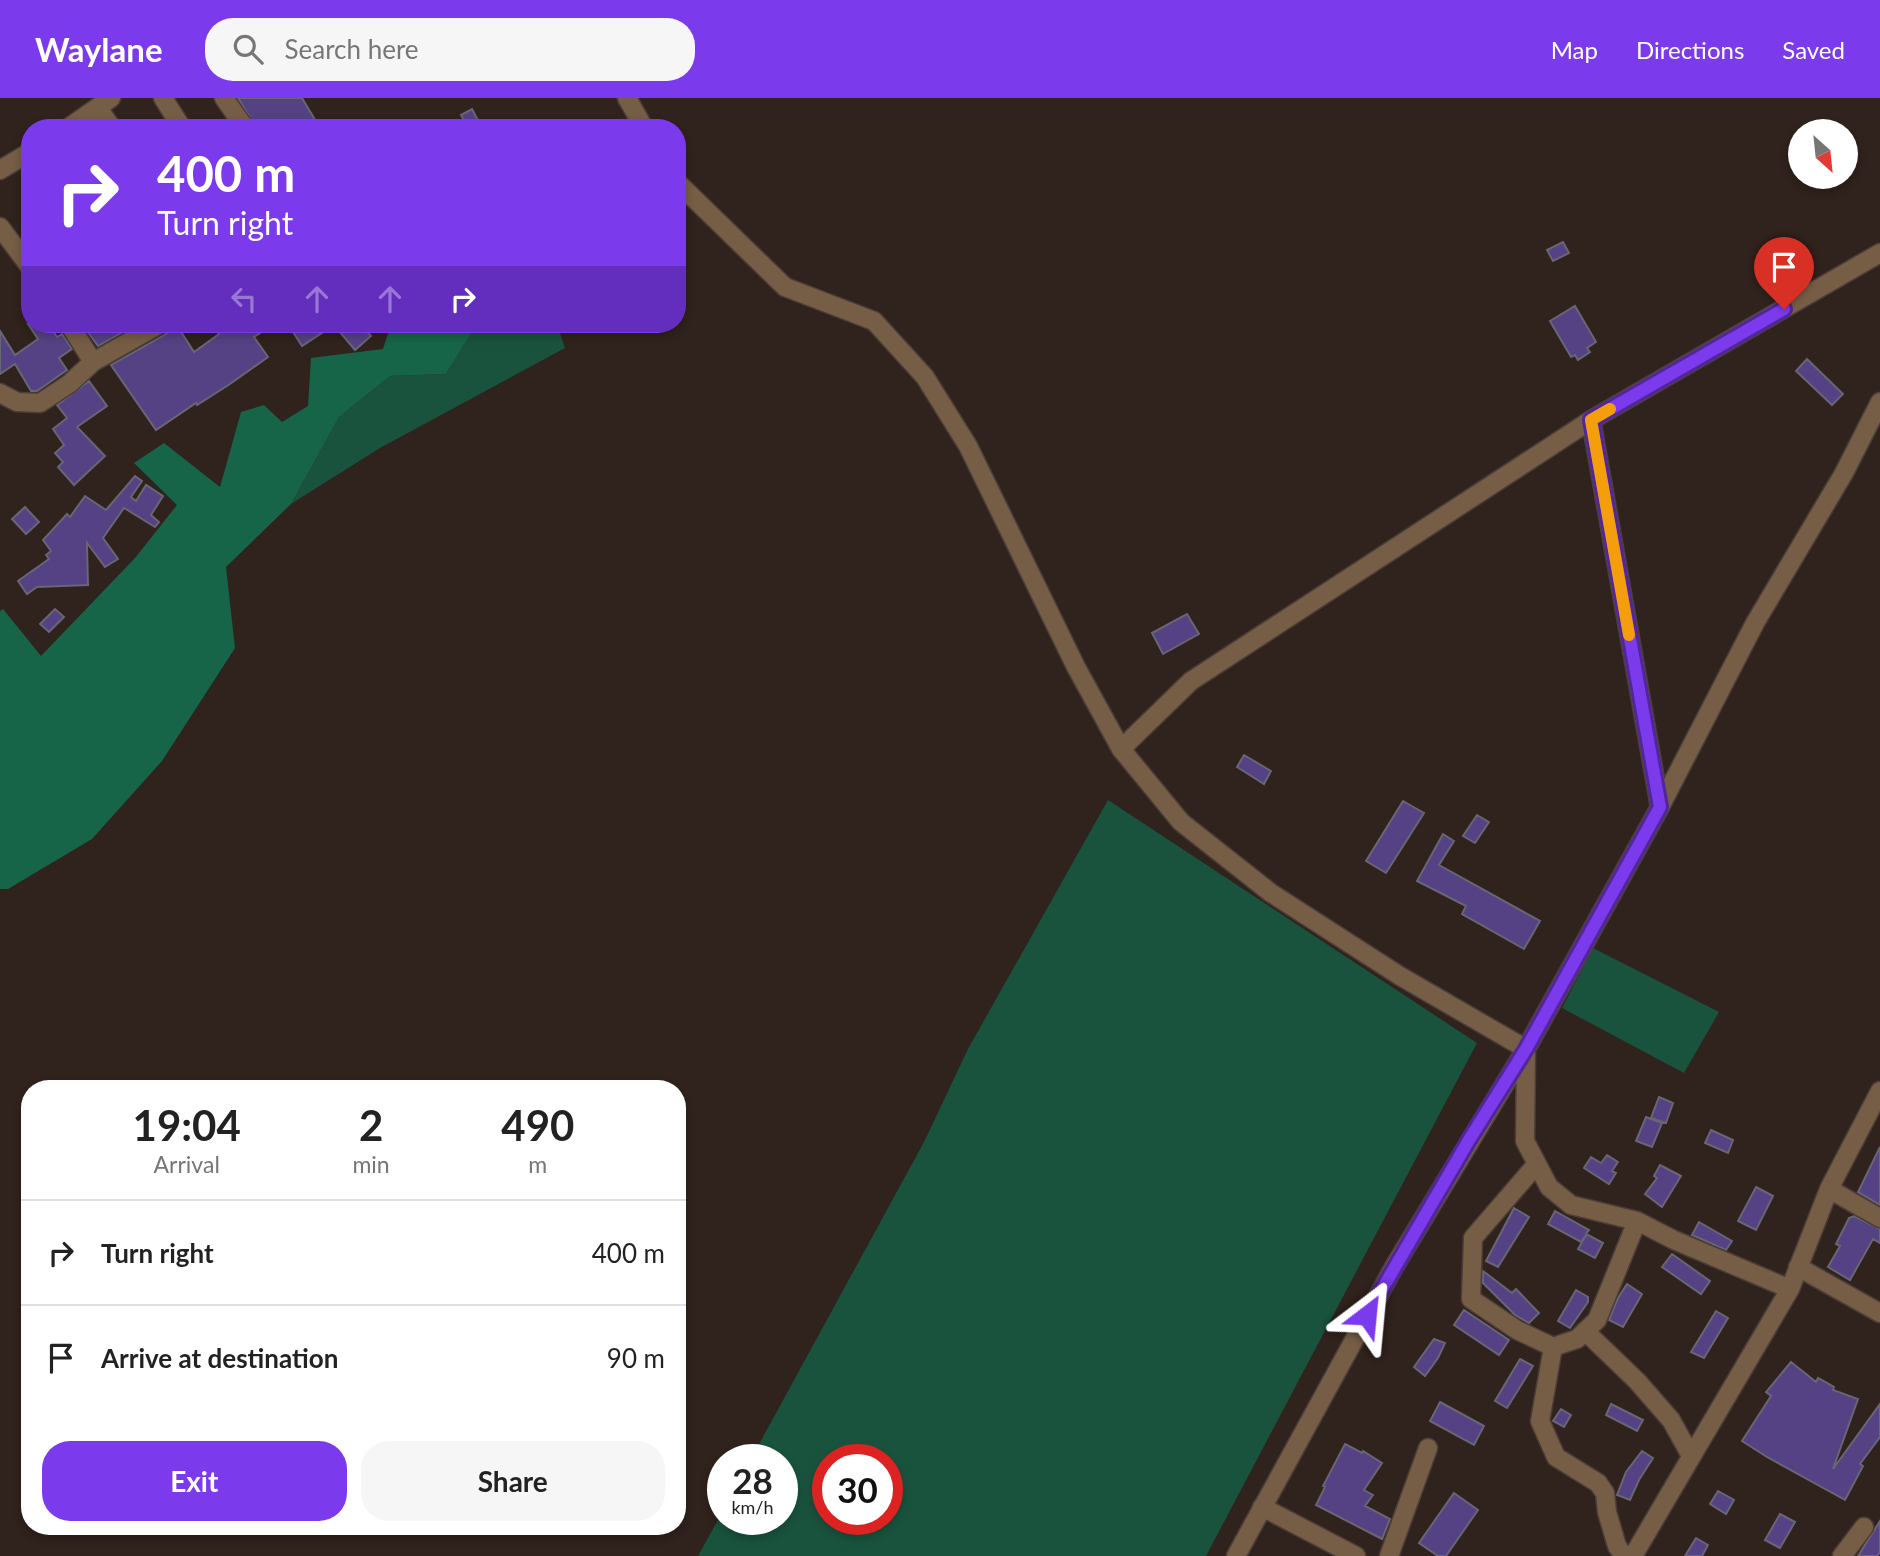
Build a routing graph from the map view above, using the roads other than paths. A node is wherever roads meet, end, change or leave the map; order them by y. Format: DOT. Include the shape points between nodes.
graph roads {
  1 [pos="163,98"];
  2 [pos="224,98"];
  3 [pos="627,98"];
  4 [pos="105,103"];
  5 [pos="81,119"];
  6 [pos="176,119"];
  7 [pos="239,119"];
  8 [pos="639,119"];
  9 [pos="21,157"];
  10 [pos="0,170"];
  11 [pos="686,191"];
  12 [pos="0,227"];
  13 [pos="1880,253"];
  14 [pos="21,255"];
  15 [pos="75,333"];
  16 [pos="144,333"];
  17 [pos="93,362"];
  18 [pos="0,393"];
  19 [pos="1880,402"];
  20 [pos="1591,420"];
  21 [pos="1121,749"];
  22 [pos="1660,807"];
  23 [pos="1526,1049"];
  24 [pos="1880,1091"];
  25 [pos="1873,1120"];
  26 [pos="1536,1165"];
  27 [pos="1829,1189"];
  28 [pos="1880,1218"];
  29 [pos="1637,1221"];
  30 [pos="1798,1267"];
  31 [pos="1790,1289"];
  32 [pos="1880,1313"];
  33 [pos="1585,1331"];
  34 [pos="1553,1347"];
  35 [pos="1428,1448"];
  36 [pos="1690,1457"];
  37 [pos="1262,1507"];
  38 [pos="1864,1527"];
  39 [pos="1236,1556"];
  40 [pos="1356,1556"];
  41 [pos="1389,1556"];
  42 [pos="1624,1556"];
  43 [pos="1633,1556"];
  44 [pos="1842,1556"];
  1 -- 6 [label="street"];
  2 -- 7 [label="street"];
  3 -- 8 [label="street"];
  4 -- 5 [label="street"];
  9 -- 10 [label="street"];
  11 -- 21 [label="street" via="785,287 874,321 925,377 968,446"];
  12 -- 14 [label="street"];
  13 -- 20 [label="street"];
  15 -- 17 [label="street"];
  16 -- 17 [label="street"];
  17 -- 18 [label="street" via="40,403 17,402"];
  19 -- 22 [label="street" via="1844,473 1755,623"];
  20 -- 21 [label="street" via="1191,681"];
  20 -- 22 [label="street"];
  21 -- 23 [label="street" via="1181,822 1271,892 1399,976"];
  22 -- 23 [label="street"];
  23 -- 26 [label="street" via="1525,1141"];
  23 -- 37 [label="street" via="1394,1267"];
  24 -- 25 [label="street"];
  25 -- 27 [label="street"];
  26 -- 29 [label="street" via="1549,1187 1571,1205"];
  26 -- 34 [label="street" via="1473,1238 1471,1299 1517,1330"];
  27 -- 28 [label="street"];
  27 -- 30 [label="street"];
  29 -- 31 [label="street"];
  29 -- 33 [label="street" via="1597,1320"];
  30 -- 31 [label="street"];
  30 -- 32 [label="street"];
  31 -- 36 [label="street"];
  33 -- 34 [label="street" via="1577,1339"];
  33 -- 36 [label="street" via="1671,1420"];
  34 -- 42 [label="street" via="1540,1421 1556,1457 1598,1483 1605,1493 1606,1512"];
  35 -- 41 [label="street"];
  36 -- 43 [label="street"];
  37 -- 39 [label="street"];
  37 -- 40 [label="street"];
  38 -- 44 [label="street"];
}
